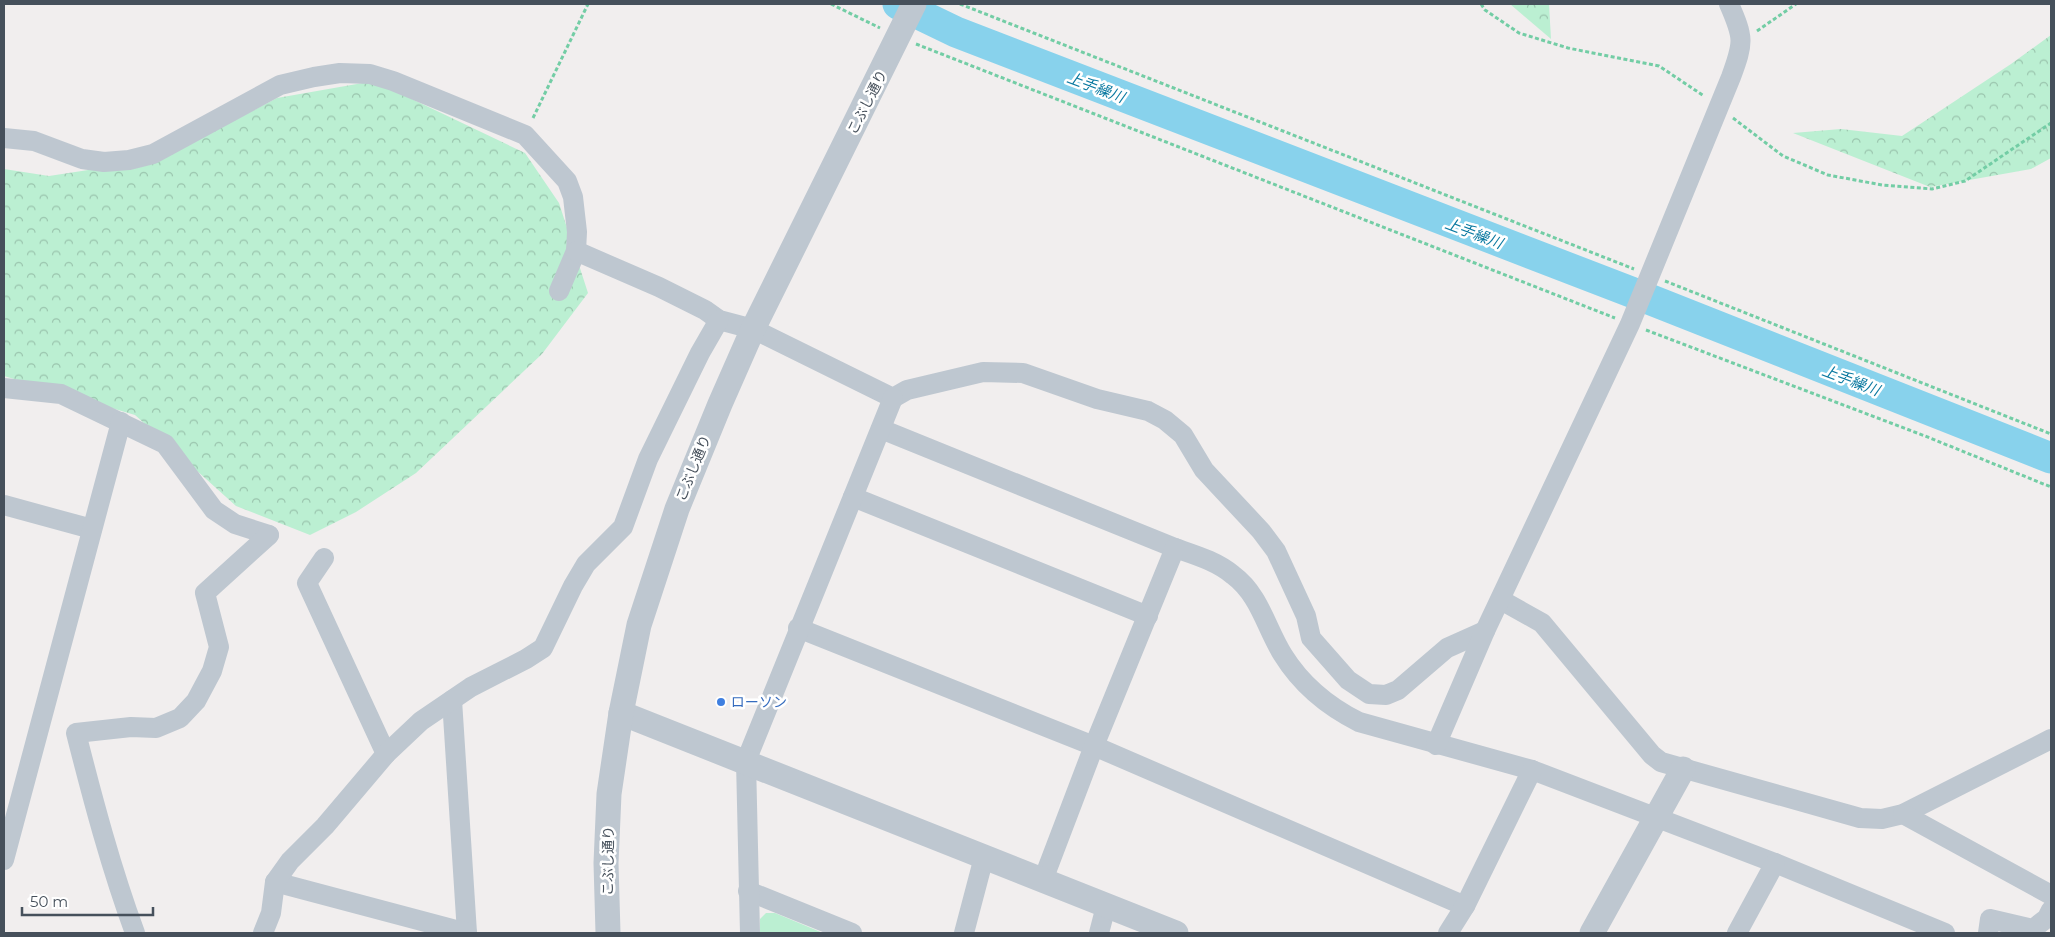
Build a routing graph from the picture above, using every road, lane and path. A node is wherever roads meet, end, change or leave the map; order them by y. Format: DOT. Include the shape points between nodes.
graph roads {
  1 [pos="588,4"];
  2 [pos="831,4"];
  3 [pos="914,4"];
  4 [pos="960,4"];
  5 [pos="1481,4"];
  6 [pos="1729,4"];
  7 [pos="1796,4"];
  8 [pos="899,37"];
  9 [pos="1742,41"];
  10 [pos="1718,106"];
  11 [pos="2050,125"];
  12 [pos="525,134"];
  13 [pos="4,138"];
  14 [pos="576,251"];
  15 [pos="1650,275"];
  16 [pos="560,291"];
  17 [pos="719,320"];
  18 [pos="1630,324"];
  19 [pos="753,329"];
  20 [pos="4,388"];
  21 [pos="893,398"];
  22 [pos="121,422"];
  23 [pos="881,429"];
  24 [pos="2051,434"];
  25 [pos="2051,487"];
  26 [pos="853,497"];
  27 [pos="4,505"];
  28 [pos="92,529"];
  29 [pos="1174,548"];
  30 [pos="324,558"];
  31 [pos="1500,600"];
  32 [pos="1148,616"];
  33 [pos="798,628"];
  34 [pos="1485,631"];
  35 [pos="452,700"];
  36 [pos="621,713"];
  37 [pos="2051,739"];
  38 [pos="1436,744"];
  39 [pos="1094,746"];
  40 [pos="386,754"];
  41 [pos="746,761"];
  42 [pos="1683,769"];
  43 [pos="1532,770"];
  44 [pos="1903,814"];
  45 [pos="1657,818"];
  46 [pos="984,857"];
  47 [pos="4,860"];
  48 [pos="1775,863"];
  49 [pos="1043,880"];
  50 [pos="275,882"];
  51 [pos="748,891"];
  52 [pos="2051,896"];
  53 [pos="1106,906"];
  54 [pos="1465,906"];
  55 [pos="2051,910"];
  56 [pos="135,933"];
  57 [pos="263,933"];
  58 [pos="467,933"];
  59 [pos="608,933"];
  60 [pos="750,933"];
  61 [pos="852,933"];
  62 [pos="964,933"];
  63 [pos="1099,933"];
  64 [pos="1176,933"];
  65 [pos="1448,933"];
  66 [pos="1592,933"];
  67 [pos="1737,933"];
  68 [pos="1945,933"];
  69 [pos="1988,933"];
  1 -- 12 [label="path"];
  2 -- 8 [label="path"];
  3 -- 8 [label="street, こぶし通り"];
  4 -- 15 [label="path"];
  5 -- 10 [label="path" via="1519,33 1568,48 1658,66"];
  6 -- 9 [label="street"];
  7 -- 9 [label="path"];
  8 -- 18 [label="path"];
  8 -- 19 [label="street, こぶし通り"];
  9 -- 10 [label="street" via="1740,54"];
  10 -- 11 [label="path" via="1783,156 1828,175 1882,185 1932,189 1965,181"];
  10 -- 15 [label="street"];
  12 -- 13 [label="street" via="393,81 370,74 340,74 280,86 153,154 129,160 104,162 82,159 34,142"];
  12 -- 14 [label="street" via="567,180 578,232"];
  14 -- 16 [label="street"];
  14 -- 17 [label="street" via="659,287"];
  15 -- 18 [label="street"];
  15 -- 24 [label="path"];
  17 -- 19 [label="street"];
  17 -- 35 [label="street" via="648,459 623,527 586,564 543,648"];
  18 -- 25 [label="path"];
  18 -- 31 [label="street"];
  19 -- 21 [label="street"];
  19 -- 36 [label="street, こぶし通り" via="676,509 639,625"];
  20 -- 22 [label="street" via="61,394"];
  21 -- 23 [label="street"];
  21 -- 34 [label="street" via="907,390 983,372 1023,373 1097,399 1148,411 1165,420 1183,436 1204,470 1276,551 1306,616 1312,638 1348,680 1369,694 1386,695 1398,690 1447,648"];
  22 -- 28 [label="street"];
  22 -- 56 [label="street" via="165,444 214,510 235,524 269,535 205,593 218,647 212,671 196,701 180,718 156,728 76,732 120,892"];
  23 -- 26 [label="street"];
  23 -- 29 [label="street"];
  26 -- 32 [label="street"];
  26 -- 33 [label="street"];
  27 -- 28 [label="street"];
  28 -- 47 [label="street"];
  29 -- 32 [label="street"];
  29 -- 38 [label="street" via="1211,560 1238,579 1260,607 1283,655 1306,684 1340,713 1359,722"];
  30 -- 40 [label="street" via="307,583"];
  31 -- 34 [label="street"];
  31 -- 42 [label="street" via="1542,623 1652,755 1661,762"];
  32 -- 39 [label="street"];
  33 -- 39 [label="street"];
  33 -- 41 [label="street"];
  34 -- 38 [label="street"];
  35 -- 40 [label="street" via="421,721"];
  35 -- 58 [label="street"];
  36 -- 41 [label="street"];
  36 -- 59 [label="street, こぶし通り" via="610,794 606,863"];
  37 -- 44 [label="street"];
  38 -- 43 [label="street"];
  39 -- 49 [label="street"];
  39 -- 54 [label="street"];
  40 -- 50 [label="street"];
  41 -- 46 [label="street"];
  41 -- 51 [label="street"];
  42 -- 44 [label="street" via="1860,818 1882,819"];
  42 -- 45 [label="street"];
  43 -- 45 [label="street"];
  43 -- 54 [label="street"];
  44 -- 52 [label="street"];
  45 -- 48 [label="street"];
  45 -- 66 [label="street"];
  46 -- 49 [label="street"];
  46 -- 62 [label="street"];
  48 -- 67 [label="street"];
  48 -- 68 [label="street"];
  49 -- 53 [label="street"];
  50 -- 57 [label="street" via="271,913"];
  50 -- 58 [label="street"];
  51 -- 60 [label="street"];
  51 -- 61 [label="street"];
  53 -- 63 [label="street"];
  53 -- 64 [label="street"];
  54 -- 65 [label="street"];
  55 -- 69 [label="street" via="2047,918 2032,929 1990,919"];
}
